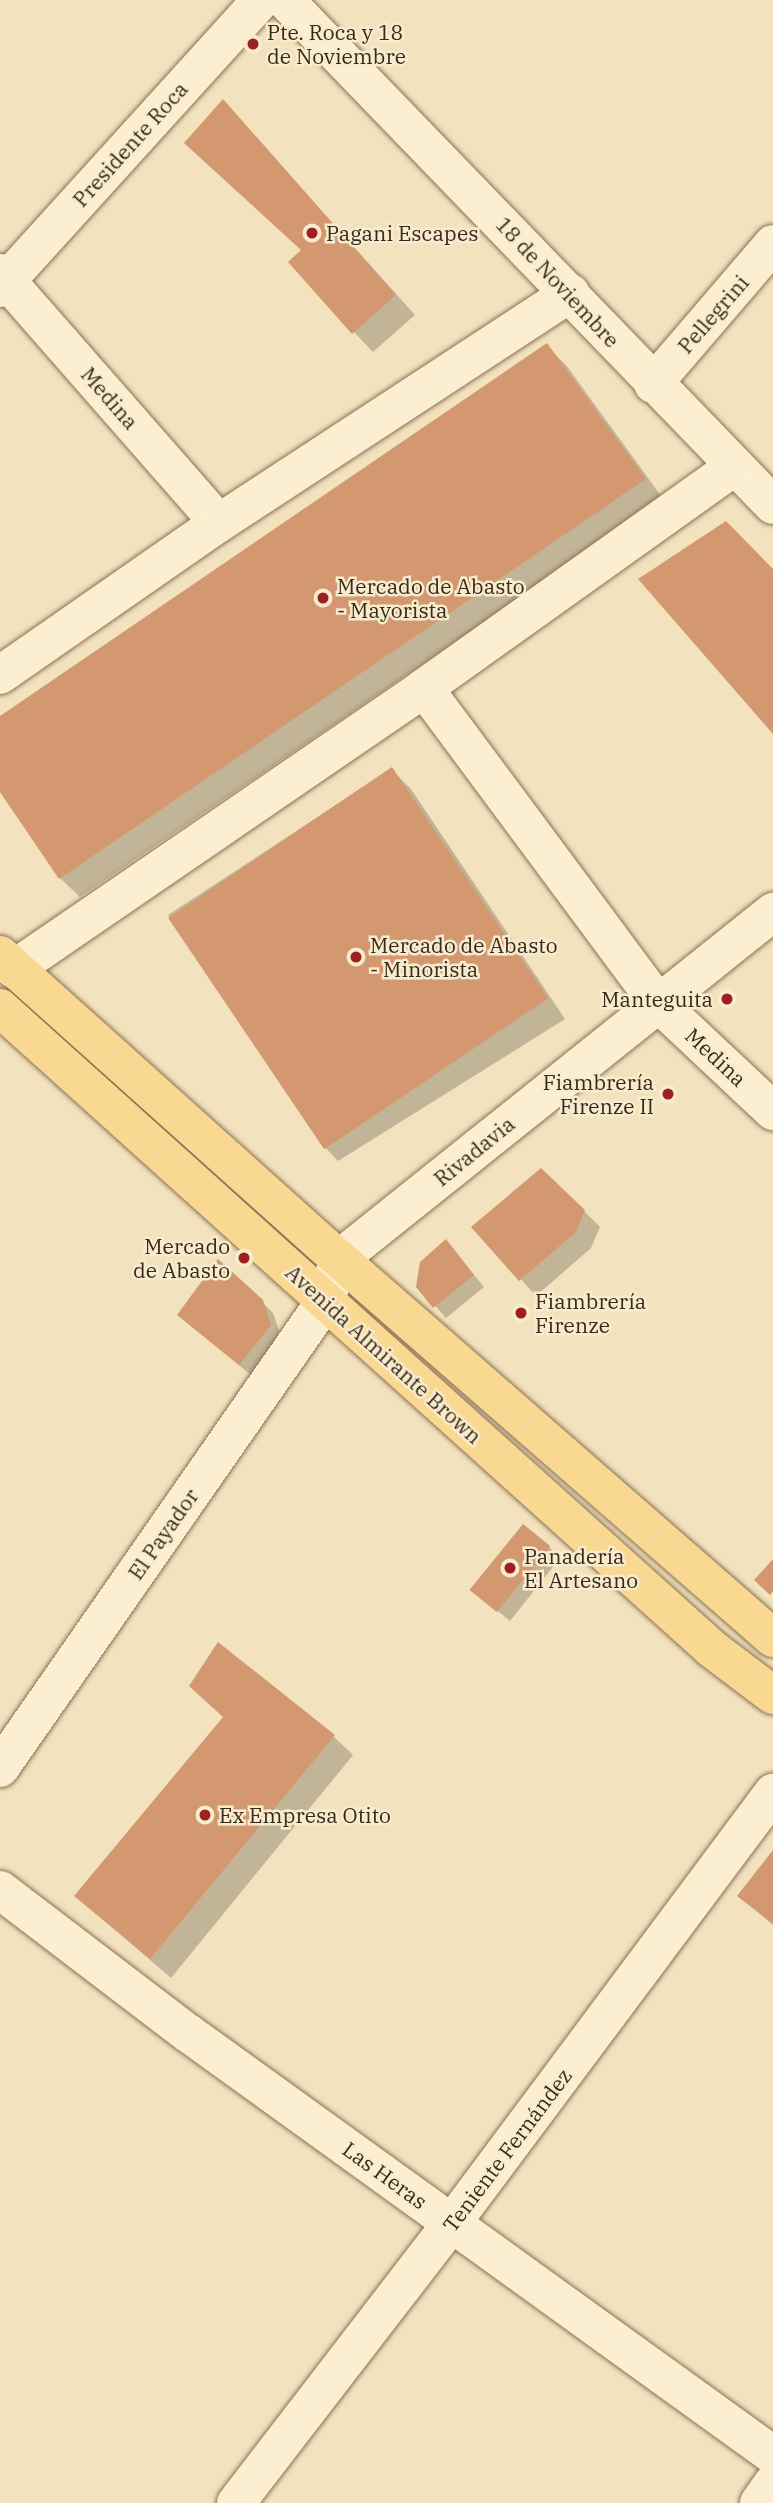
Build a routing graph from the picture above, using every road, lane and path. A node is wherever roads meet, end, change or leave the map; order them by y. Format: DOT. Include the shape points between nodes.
graph roads {
  1 [pos="261,0"];
  2 [pos="285,0"];
  3 [pos="773,244"];
  4 [pos="2,281"];
  5 [pos="571,293"];
  6 [pos="653,384"];
  7 [pos="734,467"];
  8 [pos="773,505"];
  9 [pos="219,523"];
  10 [pos="0,676"];
  11 [pos="424,688"];
  12 [pos="773,912"];
  13 [pos="7,962"];
  14 [pos="658,1003"];
  15 [pos="0,1008"];
  16 [pos="773,1111"];
  17 [pos="339,1259"];
  18 [pos="326,1300"];
  19 [pos="773,1638"];
  20 [pos="772,1694"];
  21 [pos="0,1768"];
  22 [pos="773,1793"];
  23 [pos="0,1891"];
  24 [pos="452,2223"];
  25 [pos="773,2455"];
  26 [pos="773,2483"];
  27 [pos="236,2503"];
  28 [pos="759,2503"];
  1 -- 4 [label="street, Presidente Roca"];
  2 -- 5 [label="street, 18 de Noviembre"];
  3 -- 6 [label="street, Pellegrini"];
  4 -- 9 [label="street, Medina"];
  5 -- 6 [label="street, 18 de Noviembre"];
  5 -- 9 [label="street"];
  6 -- 7 [label="street, 18 de Noviembre"];
  7 -- 8 [label="street, 18 de Noviembre"];
  7 -- 11 [label="street"];
  9 -- 10 [label="street"];
  11 -- 13 [label="street"];
  11 -- 14 [label="street, Medina"];
  12 -- 14 [label="street, Rivadavia"];
  13 -- 17 [label="main road, Avenida Almirante Brown"];
  14 -- 16 [label="street, Medina"];
  14 -- 17 [label="street, Rivadavia"];
  15 -- 18 [label="main road, Avenida Almirante Brown"];
  17 -- 18 [label="street, El Payador"];
  17 -- 19 [label="main road, Avenida Almirante Brown"];
  18 -- 20 [label="main road, Avenida Almirante Brown" via="701,1639"];
  18 -- 21 [label="street, El Payador"];
  22 -- 24 [label="street, Teniente Fernández"];
  23 -- 24 [label="street, Las Heras"];
  24 -- 25 [label="street, Las Heras"];
  24 -- 27 [label="street, Teniente Fernández"];
  26 -- 28 [label="street"];
}
